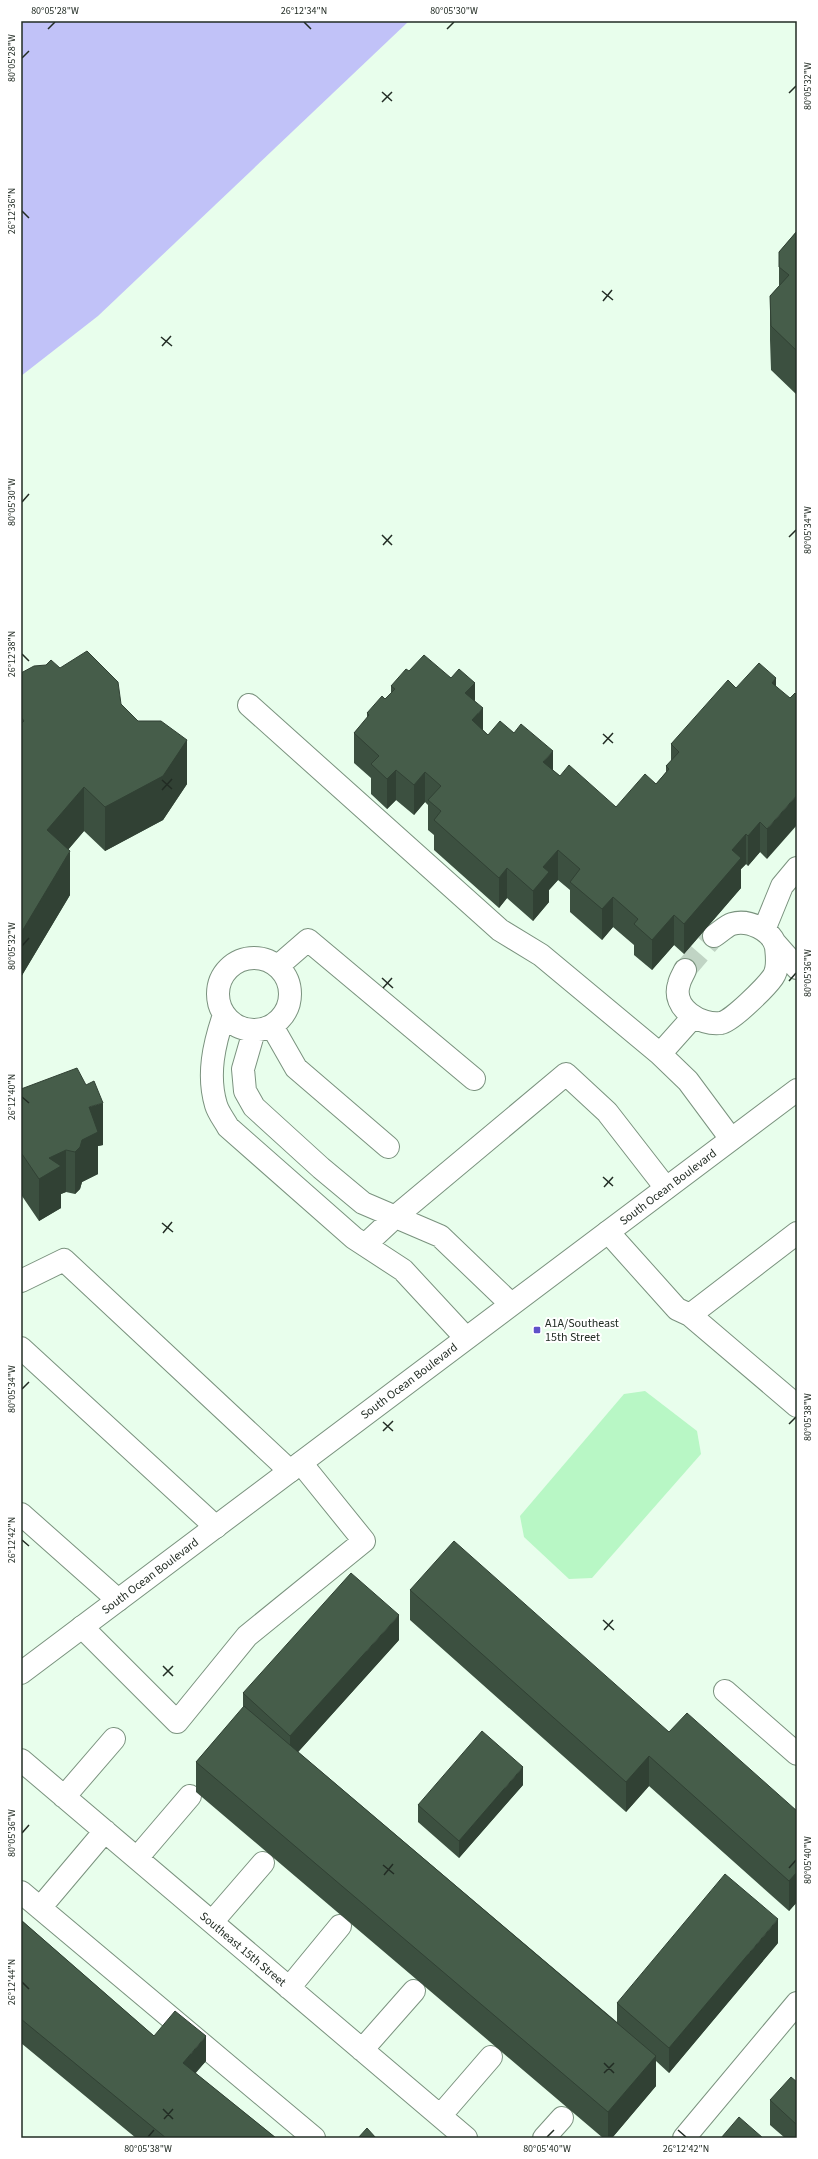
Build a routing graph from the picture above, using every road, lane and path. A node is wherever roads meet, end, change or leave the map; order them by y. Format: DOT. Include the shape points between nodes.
graph roads {
  1 [pos="249,705"];
  2 [pos="797,868"];
  3 [pos="714,936"];
  4 [pos="769,937"];
  5 [pos="278,966"];
  6 [pos="797,968"];
  7 [pos="686,970"];
  8 [pos="224,1015"];
  9 [pos="693,1017"];
  10 [pos="263,1028"];
  11 [pos="660,1054"];
  12 [pos="474,1079"];
  13 [pos="797,1090"];
  14 [pos="731,1139"];
  15 [pos="388,1147"];
  16 [pos="666,1188"];
  17 [pos="395,1217"];
  18 [pos="608,1232"];
  19 [pos="797,1233"];
  20 [pos="365,1245"];
  21 [pos="21,1281"];
  22 [pos="511,1304"];
  23 [pos="690,1315"];
  24 [pos="466,1338"];
  25 [pos="21,1348"];
  26 [pos="797,1406"];
  27 [pos="295,1467"];
  28 [pos="21,1514"];
  29 [pos="216,1527"];
  30 [pos="118,1600"];
  31 [pos="82,1627"];
  32 [pos="23,1668"];
  33 [pos="725,1691"];
  34 [pos="114,1739"];
  35 [pos="797,1754"];
  36 [pos="21,1760"];
  37 [pos="190,1796"];
  38 [pos="64,1797"];
  39 [pos="105,1831"];
  40 [pos="137,1858"];
  41 [pos="263,1863"];
  42 [pos="21,1892"];
  43 [pos="40,1908"];
  44 [pos="212,1922"];
  45 [pos="340,1926"];
  46 [pos="289,1988"];
  47 [pos="414,1991"];
  48 [pos="797,2003"];
  49 [pos="362,2050"];
  50 [pos="491,2057"];
  51 [pos="440,2116"];
  52 [pos="562,2118"];
  53 [pos="314,2138"];
  54 [pos="466,2138"];
  55 [pos="544,2138"];
  56 [pos="684,2138"];
  1 -- 11 [label="main road" via="500,930 542,955"];
  2 -- 4 [label="main road" via="782,886"];
  3 -- 4 [label="main road" via="732,924 748,923"];
  4 -- 6 [label="main road"];
  4 -- 9 [label="main road" via="778,960 773,977 734,1018 722,1023 708,1023"];
  5 -- 8 [label="main road" via="262,958 244,958 229,966 219,981 217,999"];
  5 -- 10 [label="main road" via="288,980 290,998 285,1014"];
  5 -- 12 [label="main road" via="308,940"];
  7 -- 9 [label="main road" via="678,985 680,998"];
  8 -- 10 [label="main road" via="238,1027"];
  8 -- 20 [label="main road" via="215,1041 211,1071 216,1105 228,1127"];
  9 -- 11 [label="main road"];
  10 -- 15 [label="main road" via="296,1068"];
  10 -- 17 [label="main road" via="243,1069 245,1091 254,1107 363,1203"];
  11 -- 14 [label="main road" via="688,1081"];
  13 -- 14 [label="main road, South Ocean Boulevard"];
  14 -- 16 [label="main road, South Ocean Boulevard"];
  16 -- 17 [label="main road" via="607,1112 566,1074"];
  16 -- 18 [label="main road, South Ocean Boulevard"];
  17 -- 20 [label="main road"];
  17 -- 22 [label="main road" via="440,1236"];
  18 -- 22 [label="main road, South Ocean Boulevard"];
  18 -- 23 [label="main road" via="677,1309"];
  19 -- 23 [label="main road"];
  20 -- 24 [label="main road" via="403,1270"];
  21 -- 27 [label="main road" via="64,1260"];
  22 -- 24 [label="main road, South Ocean Boulevard"];
  23 -- 26 [label="main road"];
  24 -- 27 [label="main road, South Ocean Boulevard"];
  25 -- 29 [label="main road"];
  27 -- 29 [label="main road, South Ocean Boulevard"];
  27 -- 31 [label="main road" via="364,1541 247,1636 177,1722"];
  28 -- 30 [label="main road"];
  29 -- 30 [label="main road, South Ocean Boulevard"];
  30 -- 31 [label="main road, South Ocean Boulevard"];
  31 -- 32 [label="main road, South Ocean Boulevard"];
  33 -- 35 [label="main road"];
  34 -- 38 [label="main road"];
  36 -- 38 [label="main road, Southeast 15th Street"];
  37 -- 40 [label="main road"];
  38 -- 39 [label="main road, Southeast 15th Street"];
  39 -- 40 [label="main road, Southeast 15th Street"];
  39 -- 43 [label="main road"];
  40 -- 44 [label="main road, Southeast 15th Street"];
  41 -- 44 [label="main road"];
  42 -- 43 [label="main road"];
  43 -- 53 [label="main road"];
  44 -- 46 [label="main road, Southeast 15th Street"];
  45 -- 46 [label="main road"];
  46 -- 49 [label="main road, Southeast 15th Street"];
  47 -- 49 [label="main road"];
  48 -- 56 [label="main road"];
  49 -- 51 [label="main road, Southeast 15th Street"];
  50 -- 51 [label="main road"];
  51 -- 54 [label="main road, Southeast 15th Street"];
  52 -- 55 [label="main road"];
}
